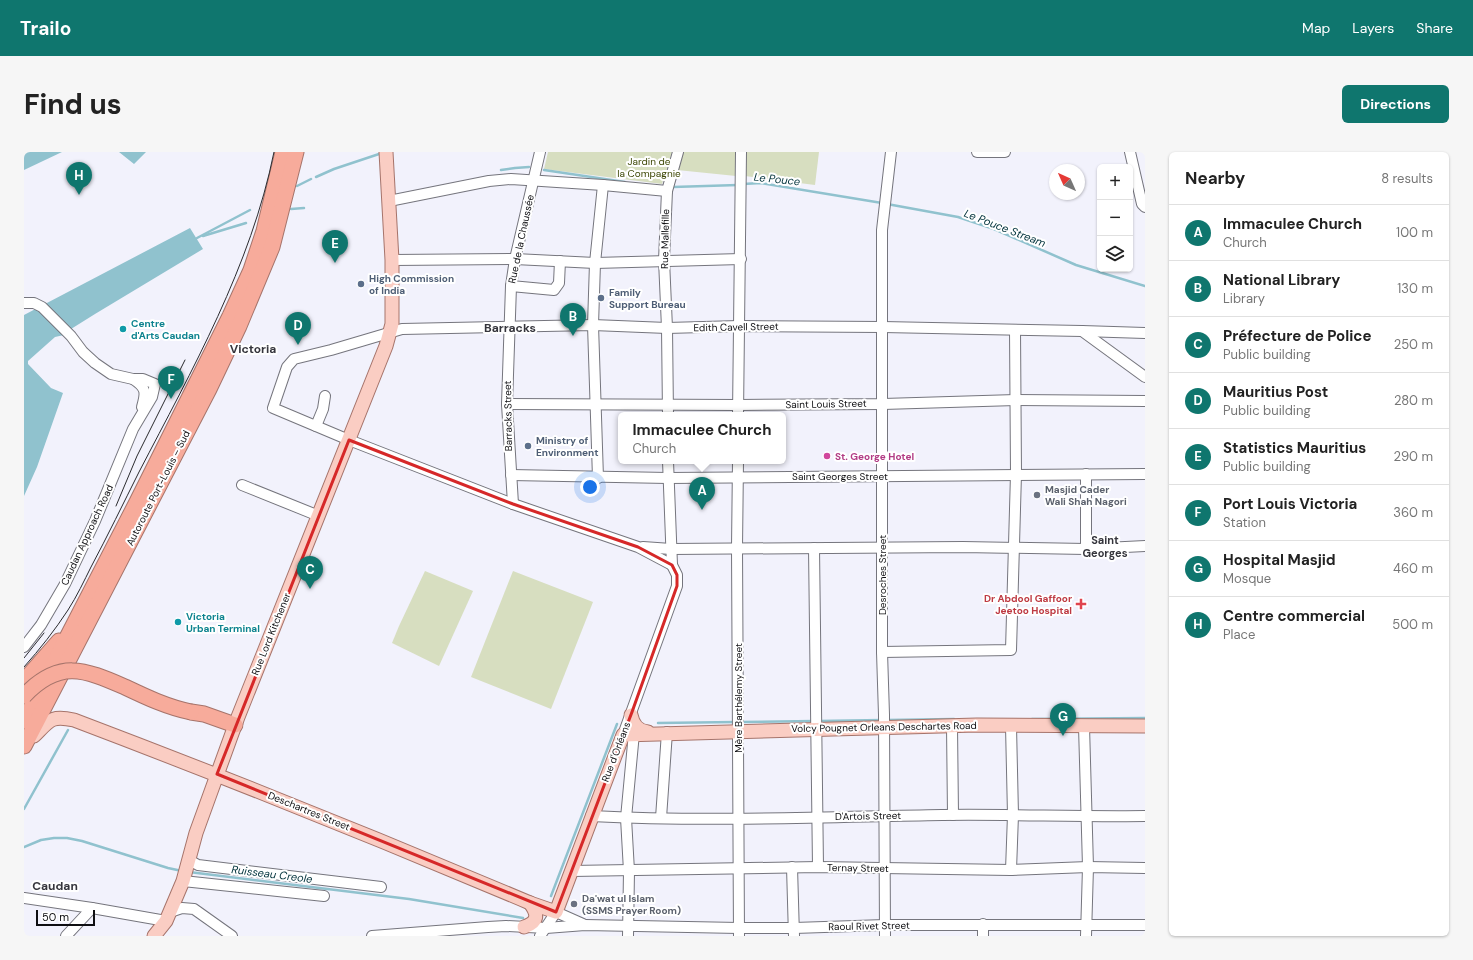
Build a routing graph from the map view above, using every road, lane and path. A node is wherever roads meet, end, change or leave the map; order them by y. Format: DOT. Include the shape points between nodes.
graph roads {
  1 [pos="283,152"];
  2 [pos="296,152"];
  3 [pos="386,152"];
  4 [pos="540,152"];
  5 [pos="678,152"];
  6 [pos="741,152"];
  7 [pos="891,152"];
  8 [pos="977,152"];
  9 [pos="1005,152"];
  10 [pos="1130,152"];
  11 [pos="534,180"];
  12 [pos="603,185"];
  13 [pos="667,191"];
  14 [pos="388,196"];
  15 [pos="1145,207"];
  16 [pos="515,259"];
  17 [pos="741,259"];
  18 [pos="392,260"];
  19 [pos="664,260"];
  20 [pos="560,261"];
  21 [pos="595,263"];
  22 [pos="511,286"];
  23 [pos="24,303"];
  24 [pos="593,325"];
  25 [pos="739,326"];
  26 [pos="509,327"];
  27 [pos="882,327"];
  28 [pos="667,328"];
  29 [pos="1015,330"];
  30 [pos="1082,330"];
  31 [pos="390,332"];
  32 [pos="1145,333"];
  33 [pos="1145,377"];
  34 [pos="325,396"];
  35 [pos="1016,400"];
  36 [pos="1145,401"];
  37 [pos="507,404"];
  38 [pos="596,404"];
  39 [pos="668,404"];
  40 [pos="883,404"];
  41 [pos="738,410"];
  42 [pos="668,412"];
  43 [pos="316,426"];
  44 [pos="349,440"];
  45 [pos="668,464"];
  46 [pos="738,464"];
  47 [pos="1016,474"];
  48 [pos="1086,474"];
  49 [pos="1145,474"];
  50 [pos="510,475"];
  51 [pos="882,476"];
  52 [pos="738,477"];
  53 [pos="598,478"];
  54 [pos="668,478"];
  55 [pos="242,485"];
  56 [pos="513,504"];
  57 [pos="319,516"];
  58 [pos="1145,546"];
  59 [pos="638,547"];
  60 [pos="882,547"];
  61 [pos="737,548"];
  62 [pos="814,548"];
  63 [pos="1015,548"];
  64 [pos="671,549"];
  65 [pos="1086,549"];
  66 [pos="672,564"];
  67 [pos="85,616"];
  68 [pos="24,647"];
  69 [pos="882,652"];
  70 [pos="24,681"];
  71 [pos="24,696"];
  72 [pos="630,715"];
  73 [pos="24,721"];
  74 [pos="884,721"];
  75 [pos="816,723"];
  76 [pos="235,725"];
  77 [pos="952,726"];
  78 [pos="1011,726"];
  79 [pos="1084,726"];
  80 [pos="1145,726"];
  81 [pos="738,730"];
  82 [pos="667,732"];
  83 [pos="651,733"];
  84 [pos="628,734"];
  85 [pos="29,741"];
  86 [pos="24,758"];
  87 [pos="217,774"];
  88 [pos="953,815"];
  89 [pos="591,816"];
  90 [pos="885,816"];
  91 [pos="1013,816"];
  92 [pos="1145,816"];
  93 [pos="818,817"];
  94 [pos="1085,817"];
  95 [pos="626,818"];
  96 [pos="661,818"];
  97 [pos="738,818"];
  98 [pos="792,867"];
  99 [pos="818,867"];
  100 [pos="1088,867"];
  101 [pos="885,868"];
  102 [pos="1145,868"];
  103 [pos="186,869"];
  104 [pos="739,869"];
  105 [pos="629,870"];
  106 [pos="1011,870"];
  107 [pos="570,871"];
  108 [pos="381,887"];
  109 [pos="324,896"];
  110 [pos="24,898"];
  111 [pos="530,903"];
  112 [pos="92,908"];
  113 [pos="556,912"];
  114 [pos="168,916"];
  115 [pos="983,924"];
  116 [pos="1145,924"];
  117 [pos="585,925"];
  118 [pos="885,925"];
  119 [pos="1086,925"];
  120 [pos="523,930"];
  121 [pos="628,931"];
  122 [pos="543,932"];
  123 [pos="739,932"];
  124 [pos="794,932"];
  125 [pos="66,936"];
  126 [pos="154,936"];
  127 [pos="232,936"];
  128 [pos="372,936"];
  129 [pos="885,936"];
  130 [pos="983,936"];
  131 [pos="1086,936"];
  1 -- 67 [label="highway, Autoroute Port-Louis – Sud" via="264,231 251,270 137,502"];
  2 -- 67 [label="highway, Autoroute Port-Louis – Sud" via="264,267 226,354"];
  3 -- 14 [label="main road, Rue Lord Kitchener"];
  4 -- 11 [label="street, Rue de la Chaussée"];
  5 -- 13 [label="street, Rue Mallefille"];
  6 -- 17 [label="street"];
  7 -- 27 [label="street, Desroches Street" via="883,214"];
  8 -- 9 [label="street"];
  10 -- 15 [label="street" via="1142,204"];
  11 -- 12 [label="street"];
  11 -- 14 [label="street" via="489,181"];
  11 -- 16 [label="street, Rue de la Chaussée"];
  12 -- 13 [label="street"];
  12 -- 21 [label="street"];
  13 -- 19 [label="street, Rue Mallefille"];
  14 -- 18 [label="main road, Rue Lord Kitchener"];
  16 -- 18 [label="street"];
  16 -- 20 [label="street"];
  16 -- 22 [label="street, Rue de la Chaussée"];
  17 -- 19 [label="street"];
  17 -- 25 [label="street"];
  18 -- 31 [label="main road, Rue Lord Kitchener"];
  19 -- 21 [label="street"];
  19 -- 28 [label="street, Rue Mallefille"];
  20 -- 21 [label="street"];
  20 -- 22 [label="street" via="559,283 554,290"];
  21 -- 24 [label="street"];
  22 -- 26 [label="street, Rue de la Chaussée"];
  23 -- 68 [label="street, Caudan Approach Road" via="34,303 42,307 94,363 111,374 143,379 155,384 152,397 133,429 95,521 65,584 41,625"];
  24 -- 26 [label="street, Edith Cavell Street"];
  24 -- 28 [label="street, Edith Cavell Street"];
  24 -- 38 [label="street"];
  25 -- 27 [label="street, Edith Cavell Street"];
  25 -- 28 [label="street, Edith Cavell Street"];
  25 -- 41 [label="street"];
  26 -- 31 [label="street, Edith Cavell Street" via="402,329"];
  26 -- 37 [label="street, Barracks Street"];
  27 -- 29 [label="street, Edith Cavell Street"];
  27 -- 40 [label="street, Desroches Street"];
  28 -- 39 [label="street, Rue Mallefille"];
  29 -- 30 [label="street, Edith Cavell Street"];
  29 -- 35 [label="street"];
  30 -- 32 [label="street, Edith Cavell Street"];
  30 -- 33 [label="street"];
  31 -- 43 [label="street, Edith Cavell Street" via="294,359 287,367 273,408"];
  31 -- 44 [label="main road, Rue Lord Kitchener"];
  34 -- 43 [label="street"];
  35 -- 36 [label="street, Saint Louis Street"];
  35 -- 40 [label="street, Saint Louis Street"];
  35 -- 47 [label="street"];
  37 -- 38 [label="street, Saint Louis Street"];
  37 -- 50 [label="street, Barracks Street"];
  38 -- 39 [label="street, Saint Louis Street"];
  38 -- 53 [label="street"];
  39 -- 41 [label="street, Saint Louis Street"];
  39 -- 42 [label="street, Rue Mallefille"];
  40 -- 41 [label="street, Saint Louis Street"];
  40 -- 51 [label="street, Desroches Street"];
  43 -- 44 [label="street"];
  44 -- 56 [label="street"];
  44 -- 57 [label="main road, Rue Lord Kitchener"];
  45 -- 54 [label="street, Rue d'Orléans"];
  46 -- 52 [label="street, Mère Barthélemy Street"];
  47 -- 48 [label="street, Saint Georges Street"];
  47 -- 51 [label="street, Saint Georges Street"];
  47 -- 63 [label="street"];
  48 -- 49 [label="street, Saint Georges Street"];
  48 -- 65 [label="street"];
  50 -- 53 [label="street, Saint Georges Street"];
  50 -- 56 [label="street, Barracks Street"];
  51 -- 52 [label="street, Saint Georges Street"];
  51 -- 60 [label="street, Desroches Street"];
  52 -- 54 [label="street, Saint Georges Street"];
  52 -- 61 [label="street, Mère Barthélemy Street"];
  53 -- 54 [label="street, Saint Georges Street"];
  54 -- 64 [label="street, Rue d'Orléans"];
  55 -- 57 [label="street"];
  56 -- 59 [label="street"];
  57 -- 76 [label="main road, Rue Lord Kitchener"];
  58 -- 65 [label="street"];
  59 -- 64 [label="street"];
  59 -- 66 [label="street"];
  60 -- 62 [label="street"];
  60 -- 63 [label="street"];
  60 -- 69 [label="street, Desroches Street"];
  61 -- 62 [label="street"];
  61 -- 64 [label="street"];
  61 -- 81 [label="street, Mère Barthélemy Street"];
  62 -- 75 [label="street"];
  63 -- 65 [label="street"];
  63 -- 69 [label="street" via="1011,650"];
  64 -- 66 [label="street, Rue d'Orléans"];
  66 -- 72 [label="street, Rue d'Orléans" via="677,575 676,586"];
  67 -- 70 [label="highway"];
  67 -- 73 [label="highway, Autoroute Port-Louis – Sud"];
  67 -- 85 [label="highway, Autoroute Port-Louis – Sud"];
  69 -- 74 [label="street, Desroches Street"];
  71 -- 76 [label="highway, bridge" via="37,683 54,674 83,671 171,707 204,714"];
  72 -- 83 [label="main road" via="635,726"];
  72 -- 84 [label="street, Rue d'Orléans"];
  74 -- 75 [label="main road, Volcy Pougnet Orleans Deschartes Road"];
  74 -- 77 [label="main road, Volcy Pougnet Orleans Deschartes Road"];
  74 -- 90 [label="street, Desroches Street"];
  75 -- 81 [label="main road, Volcy Pougnet Orleans Deschartes Road"];
  75 -- 93 [label="street"];
  76 -- 87 [label="main road, Rue Lord Kitchener"];
  77 -- 78 [label="main road, Volcy Pougnet Orleans Deschartes Road"];
  77 -- 88 [label="street"];
  78 -- 79 [label="main road, Volcy Pougnet Orleans Deschartes Road"];
  78 -- 91 [label="street"];
  79 -- 80 [label="main road, Volcy Pougnet Orleans Deschartes Road"];
  79 -- 94 [label="street"];
  81 -- 82 [label="main road, Volcy Pougnet Orleans Deschartes Road"];
  81 -- 97 [label="street, Mère Barthélemy Street"];
  82 -- 83 [label="main road, Volcy Pougnet Orleans Deschartes Road"];
  82 -- 96 [label="street"];
  83 -- 84 [label="main road, Volcy Pougnet Orleans Deschartes Road"];
  84 -- 89 [label="main road, Rue d'Orléans"];
  84 -- 95 [label="street"];
  85 -- 86 [label="highway, Autoroute Port-Louis – Sud"];
  85 -- 87 [label="main road, Deschartres Street" via="54,718 63,718"];
  87 -- 103 [label="main road, Rue Lord Kitchener"];
  87 -- 111 [label="main road, Deschartres Street"];
  88 -- 90 [label="street, D'Artois Street"];
  88 -- 91 [label="street, D'Artois Street"];
  89 -- 95 [label="street, D'Artois Street"];
  89 -- 107 [label="main road, Rue d'Orléans"];
  90 -- 93 [label="street, D'Artois Street"];
  90 -- 101 [label="street, Desroches Street"];
  91 -- 94 [label="street, D'Artois Street"];
  91 -- 106 [label="street"];
  92 -- 94 [label="street, D'Artois Street"];
  93 -- 97 [label="street, D'Artois Street"];
  93 -- 99 [label="street"];
  94 -- 100 [label="street"];
  95 -- 96 [label="street, D'Artois Street"];
  95 -- 105 [label="street"];
  96 -- 97 [label="street, D'Artois Street"];
  97 -- 104 [label="street, Mère Barthélemy Street"];
  98 -- 99 [label="street, Ternay Street"];
  98 -- 104 [label="street, Ternay Street"];
  98 -- 124 [label="street"];
  99 -- 101 [label="street, Ternay Street"];
  100 -- 102 [label="street, Ternay Street"];
  100 -- 106 [label="street, Ternay Street"];
  100 -- 119 [label="street"];
  101 -- 106 [label="street, Ternay Street"];
  101 -- 118 [label="street, Desroches Street"];
  103 -- 108 [label="street" via="198,865"];
  103 -- 109 [label="street"];
  103 -- 114 [label="main road, Rue Lord Kitchener"];
  104 -- 105 [label="street, Ternay Street"];
  104 -- 123 [label="street, Mère Barthélemy Street"];
  105 -- 107 [label="street, Ternay Street"];
  105 -- 121 [label="street"];
  107 -- 113 [label="main road, Rue d'Orléans"];
  110 -- 112 [label="street"];
  111 -- 113 [label="main road, Deschartres Street"];
  111 -- 120 [label="main road" via="536,916 533,923"];
  112 -- 114 [label="street"];
  112 -- 125 [label="street"];
  113 -- 117 [label="street, Deschartres Street"];
  113 -- 122 [label="street, Rue d'Orléans"];
  114 -- 126 [label="main road, Rue Lord Kitchener"];
  114 -- 127 [label="street" via="182,908 194,909"];
  115 -- 118 [label="street, Raoul Rivet Street"];
  115 -- 119 [label="street, Raoul Rivet Street"];
  115 -- 130 [label="street"];
  116 -- 119 [label="street, Raoul Rivet Street"];
  117 -- 121 [label="street, Raoul Rivet Street"];
  117 -- 122 [label="street, Raoul Rivet Street"];
  118 -- 124 [label="street, Raoul Rivet Street"];
  118 -- 129 [label="street, Desroches Street"];
  119 -- 131 [label="street"];
  120 -- 122 [label="street, Raoul Rivet Street"];
  120 -- 128 [label="street, Raoul Rivet Street" via="469,928"];
  121 -- 123 [label="street, Raoul Rivet Street"];
  123 -- 124 [label="street, Raoul Rivet Street"];
}
